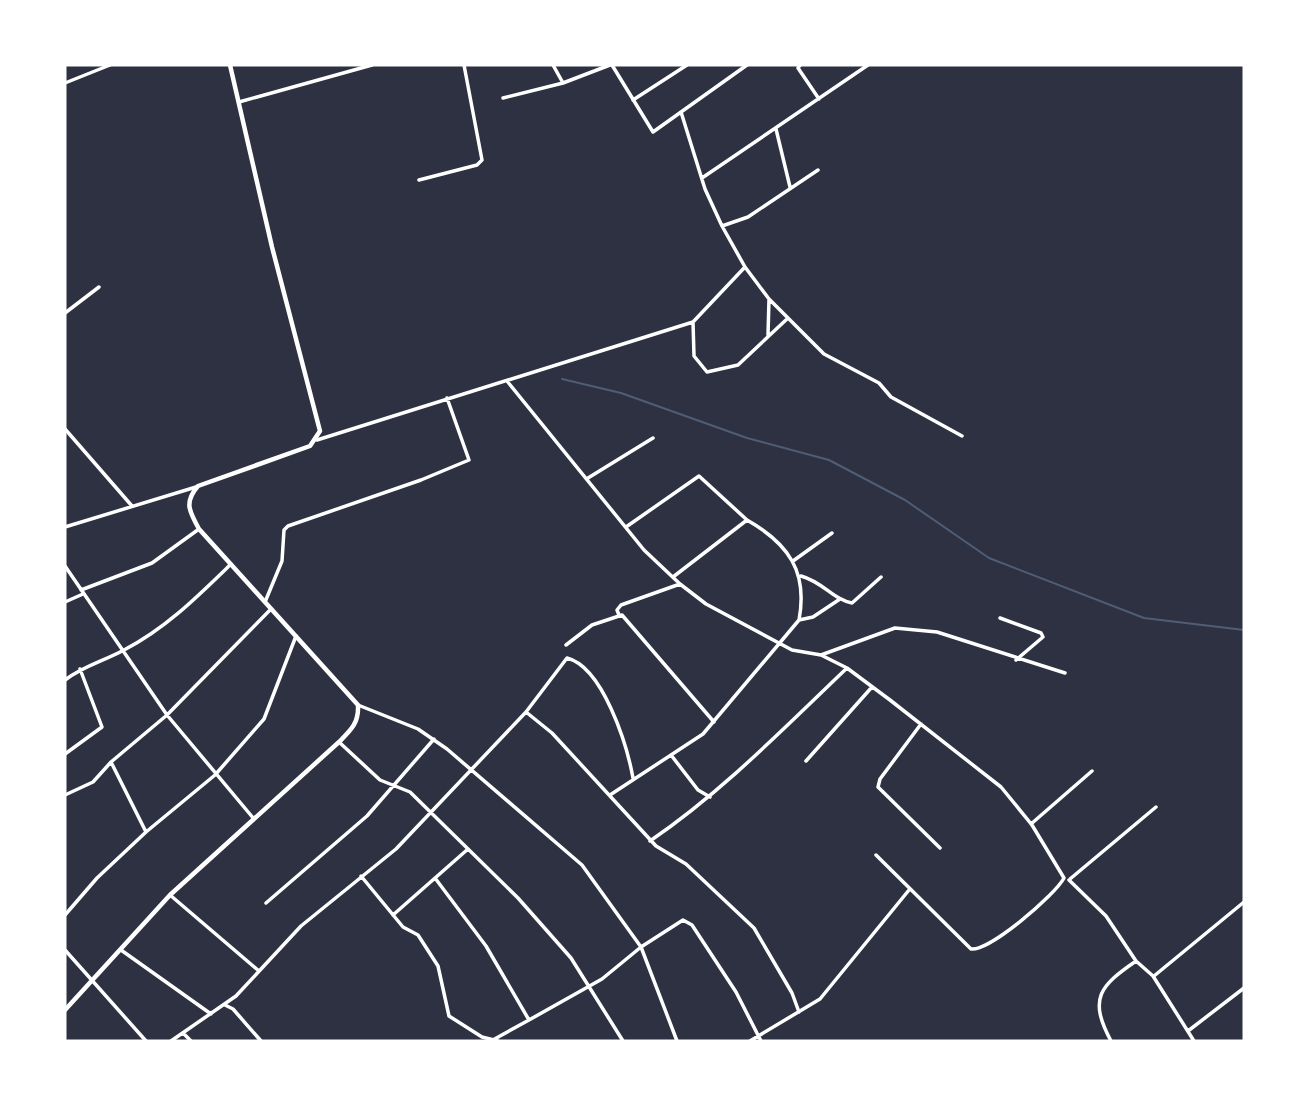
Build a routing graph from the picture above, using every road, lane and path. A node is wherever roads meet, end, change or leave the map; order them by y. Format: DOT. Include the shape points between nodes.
graph roads {
  1 [pos="110,65"];
  2 [pos="230,65"];
  3 [pos="372,65"];
  4 [pos="464,65"];
  5 [pos="553,65"];
  6 [pos="611,65"];
  7 [pos="687,65"];
  8 [pos="747,65"];
  9 [pos="800,65"];
  10 [pos="868,65"];
  11 [pos="65,83"];
  12 [pos="563,83"];
  13 [pos="503,98"];
  14 [pos="819,99"];
  15 [pos="633,100"];
  16 [pos="239,102"];
  17 [pos="681,112"];
  18 [pos="776,129"];
  19 [pos="818,170"];
  20 [pos="702,178"];
  21 [pos="419,180"];
  22 [pos="790,187"];
  23 [pos="722,226"];
  24 [pos="745,267"];
  25 [pos="99,287"];
  26 [pos="769,299"];
  27 [pos="65,313"];
  28 [pos="787,319"];
  29 [pos="693,321"];
  30 [pos="769,336"];
  31 [pos="507,381"];
  32 [pos="447,398"];
  33 [pos="65,429"];
  34 [pos="962,436"];
  35 [pos="653,438"];
  36 [pos="317,440"];
  37 [pos="588,478"];
  38 [pos="198,486"];
  39 [pos="132,506"];
  40 [pos="747,520"];
  41 [pos="65,527"];
  42 [pos="626,527"];
  43 [pos="199,529"];
  44 [pos="832,533"];
  45 [pos="793,561"];
  46 [pos="231,564"];
  47 [pos="65,566"];
  48 [pos="801,576"];
  49 [pos="673,577"];
  50 [pos="881,577"];
  51 [pos="680,584"];
  52 [pos="82,592"];
  53 [pos="840,599"];
  54 [pos="65,602"];
  55 [pos="265,602"];
  56 [pos="271,609"];
  57 [pos="620,614"];
  58 [pos="1000,618"];
  59 [pos="799,620"];
  60 [pos="296,636"];
  61 [pos="780,643"];
  62 [pos="566,645"];
  63 [pos="122,651"];
  64 [pos="821,655"];
  65 [pos="1016,660"];
  66 [pos="846,668"];
  67 [pos="80,669"];
  68 [pos="1065,673"];
  69 [pos="65,680"];
  70 [pos="872,687"];
  71 [pos="358,705"];
  72 [pos="526,712"];
  73 [pos="167,715"];
  74 [pos="714,722"];
  75 [pos="920,724"];
  76 [pos="434,739"];
  77 [pos="339,742"];
  78 [pos="65,754"];
  79 [pos="671,755"];
  80 [pos="806,761"];
  81 [pos="111,762"];
  82 [pos="471,769"];
  83 [pos="1092,771"];
  84 [pos="215,775"];
  85 [pos="634,778"];
  86 [pos="396,786"];
  87 [pos="65,795"];
  88 [pos="610,795"];
  89 [pos="710,797"];
  90 [pos="1156,807"];
  91 [pos="432,813"];
  92 [pos="254,819"];
  93 [pos="1031,824"];
  94 [pos="146,832"];
  95 [pos="650,841"];
  96 [pos="468,849"];
  97 [pos="940,849"];
  98 [pos="876,855"];
  99 [pos="361,876"];
  100 [pos="435,878"];
  101 [pos="1067,879"];
  102 [pos="909,890"];
  103 [pos="170,895"];
  104 [pos="1244,902"];
  105 [pos="266,903"];
  106 [pos="65,915"];
  107 [pos="393,915"];
  108 [pos="640,947"];
  109 [pos="65,950"];
  110 [pos="121,950"];
  111 [pos="1136,961"];
  112 [pos="260,971"];
  113 [pos="1153,976"];
  114 [pos="91,982"];
  115 [pos="589,987"];
  116 [pos="1244,988"];
  117 [pos="236,996"];
  118 [pos="225,1005"];
  119 [pos="233,1009"];
  120 [pos="65,1010"];
  121 [pos="799,1012"];
  122 [pos="211,1014"];
  123 [pos="529,1020"];
  124 [pos="1188,1031"];
  125 [pos="183,1032"];
  126 [pos="760,1039"];
  127 [pos="495,1040"];
  128 [pos="146,1041"];
  129 [pos="171,1041"];
  130 [pos="191,1041"];
  131 [pos="261,1041"];
  132 [pos="623,1041"];
  133 [pos="676,1041"];
  134 [pos="750,1041"];
  135 [pos="1111,1041"];
  136 [pos="1194,1041"];
  1 -- 11 [label="street"];
  2 -- 16 [label="street"];
  3 -- 16 [label="street"];
  4 -- 21 [label="street" via="482,160"];
  5 -- 12 [label="street"];
  6 -- 12 [label="street"];
  6 -- 15 [label="street"];
  7 -- 15 [label="street"];
  8 -- 17 [label="street"];
  9 -- 14 [label="street"];
  10 -- 14 [label="street"];
  12 -- 13 [label="street"];
  14 -- 18 [label="street"];
  15 -- 17 [label="street" via="653,132"];
  16 -- 36 [label="street" via="320,431"];
  17 -- 20 [label="street"];
  18 -- 20 [label="street"];
  18 -- 22 [label="street"];
  19 -- 22 [label="street"];
  20 -- 23 [label="street"];
  22 -- 23 [label="street" via="748,217"];
  23 -- 24 [label="street"];
  24 -- 26 [label="street"];
  24 -- 29 [label="street"];
  25 -- 27 [label="street"];
  26 -- 28 [label="street"];
  26 -- 30 [label="street"];
  28 -- 30 [label="street"];
  28 -- 34 [label="street" via="824,354"];
  29 -- 30 [label="street" via="694,356 706,373 738,365"];
  29 -- 31 [label="street"];
  31 -- 32 [label="street"];
  31 -- 37 [label="street"];
  32 -- 36 [label="street"];
  32 -- 55 [label="street" via="468,460 288,526 282,561"];
  33 -- 39 [label="street"];
  35 -- 37 [label="street"];
  36 -- 38 [label="street"];
  37 -- 42 [label="street"];
  38 -- 39 [label="street"];
  38 -- 43 [label="street" via="189,496 188,510"];
  39 -- 41 [label="street"];
  40 -- 42 [label="street" via="699,476"];
  40 -- 45 [label="street"];
  40 -- 49 [label="street"];
  42 -- 49 [label="street"];
  43 -- 46 [label="street"];
  43 -- 52 [label="street" via="152,563"];
  44 -- 45 [label="street"];
  45 -- 48 [label="street"];
  46 -- 55 [label="street"];
  46 -- 63 [label="street" via="175,618"];
  47 -- 52 [label="street"];
  48 -- 53 [label="street" via="818,581"];
  48 -- 59 [label="street"];
  49 -- 51 [label="street"];
  50 -- 53 [label="street" via="859,600"];
  51 -- 57 [label="street" via="621,605"];
  51 -- 61 [label="street" via="706,604"];
  52 -- 54 [label="street"];
  52 -- 63 [label="street"];
  53 -- 59 [label="street" via="813,617"];
  55 -- 56 [label="street"];
  56 -- 60 [label="street"];
  56 -- 73 [label="street"];
  57 -- 62 [label="street" via="592,625"];
  57 -- 74 [label="street"];
  58 -- 65 [label="street" via="1043,636"];
  59 -- 61 [label="street"];
  60 -- 71 [label="street"];
  60 -- 84 [label="street" via="268,711"];
  61 -- 64 [label="street" via="803,654"];
  61 -- 74 [label="street"];
  63 -- 67 [label="street"];
  63 -- 73 [label="street"];
  64 -- 65 [label="street" via="895,628 937,632"];
  64 -- 66 [label="street"];
  65 -- 68 [label="street"];
  66 -- 70 [label="street"];
  66 -- 89 [label="street"];
  67 -- 69 [label="street"];
  67 -- 78 [label="street" via="102,727"];
  70 -- 75 [label="street"];
  70 -- 80 [label="street"];
  71 -- 76 [label="street"];
  71 -- 77 [label="street" via="354,726"];
  72 -- 82 [label="street"];
  72 -- 85 [label="street" via="570,657 607,698 625,740"];
  72 -- 88 [label="street"];
  73 -- 81 [label="street"];
  73 -- 84 [label="street"];
  74 -- 79 [label="street"];
  75 -- 93 [label="street" via="1001,787"];
  75 -- 97 [label="street" via="878,788"];
  76 -- 82 [label="street"];
  76 -- 86 [label="street"];
  77 -- 86 [label="street" via="380,780"];
  77 -- 92 [label="street"];
  79 -- 85 [label="street"];
  79 -- 89 [label="street" via="698,790"];
  81 -- 87 [label="street" via="93,782"];
  81 -- 94 [label="street"];
  82 -- 91 [label="street"];
  82 -- 108 [label="street" via="582,865"];
  83 -- 93 [label="street"];
  84 -- 92 [label="street"];
  84 -- 94 [label="street"];
  85 -- 88 [label="street"];
  86 -- 91 [label="street" via="410,792"];
  86 -- 105 [label="street"];
  88 -- 95 [label="street"];
  89 -- 95 [label="street"];
  90 -- 101 [label="street"];
  91 -- 96 [label="street"];
  91 -- 99 [label="street"];
  92 -- 103 [label="street"];
  93 -- 101 [label="street"];
  94 -- 106 [label="street"];
  95 -- 121 [label="street" via="686,864 754,928"];
  96 -- 100 [label="street"];
  96 -- 115 [label="street" via="561,945"];
  98 -- 102 [label="street"];
  99 -- 107 [label="street"];
  99 -- 112 [label="street" via="301,926"];
  100 -- 107 [label="street"];
  100 -- 123 [label="street" via="486,946"];
  101 -- 102 [label="street" via="999,939 977,950"];
  101 -- 111 [label="street" via="1106,916"];
  102 -- 121 [label="street" via="820,999"];
  103 -- 110 [label="street"];
  103 -- 112 [label="street"];
  104 -- 113 [label="street"];
  107 -- 127 [label="street" via="418,936 438,966 449,1016"];
  108 -- 115 [label="street"];
  108 -- 126 [label="street" via="688,920 736,992"];
  108 -- 133 [label="street"];
  109 -- 114 [label="street"];
  110 -- 114 [label="street"];
  110 -- 122 [label="street"];
  111 -- 113 [label="street"];
  111 -- 135 [label="street" via="1107,981 1099,1001"];
  112 -- 117 [label="street"];
  113 -- 124 [label="street"];
  114 -- 120 [label="street"];
  114 -- 128 [label="street"];
  115 -- 123 [label="street"];
  115 -- 132 [label="street"];
  116 -- 124 [label="street"];
  117 -- 118 [label="street"];
  117 -- 119 [label="street"];
  118 -- 119 [label="street"];
  118 -- 122 [label="street"];
  119 -- 131 [label="street"];
  121 -- 126 [label="street"];
  122 -- 125 [label="street"];
  123 -- 127 [label="street"];
  124 -- 136 [label="street"];
  125 -- 129 [label="street"];
  125 -- 130 [label="street"];
  126 -- 134 [label="street"];
}
